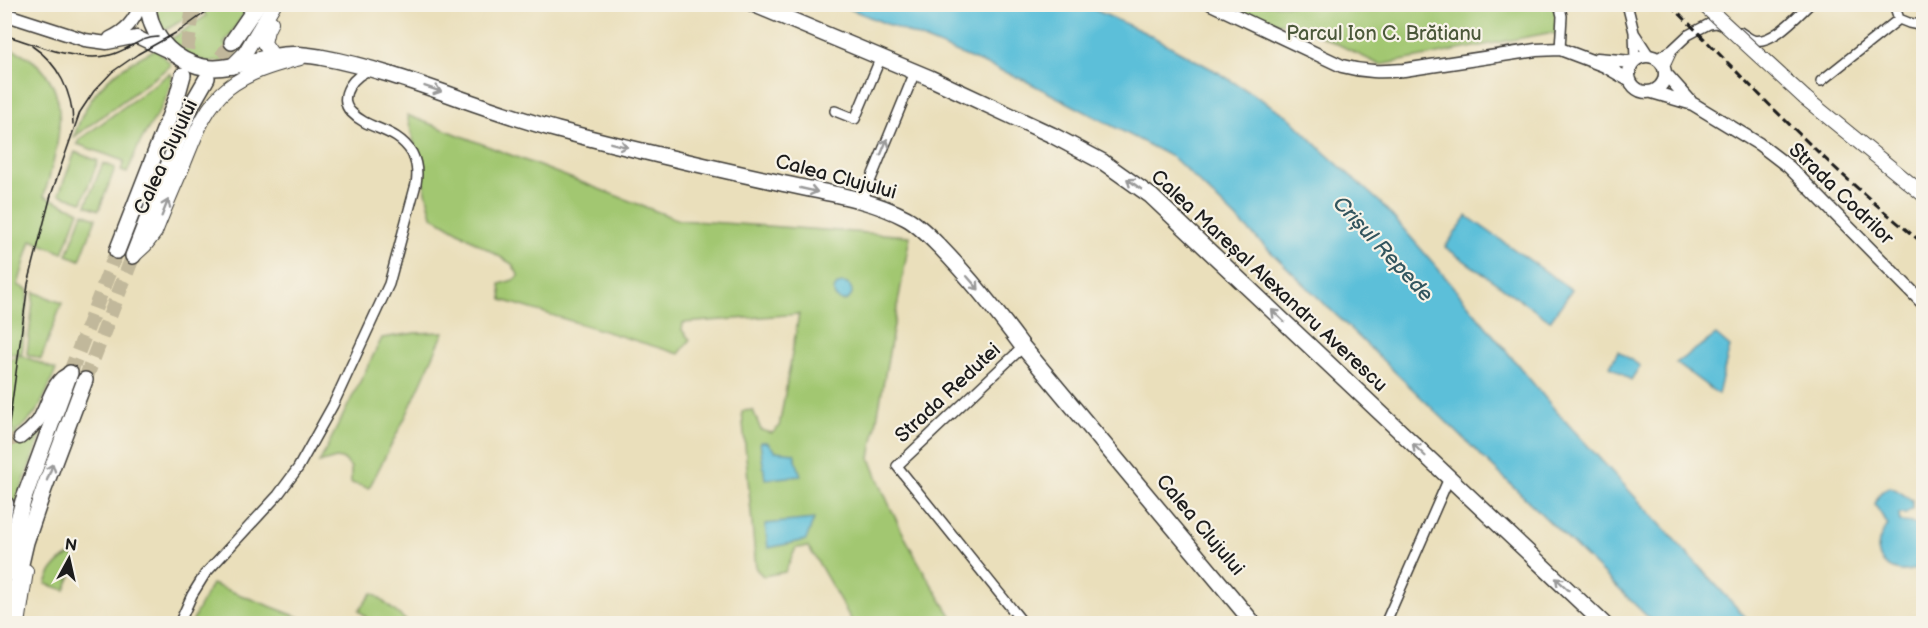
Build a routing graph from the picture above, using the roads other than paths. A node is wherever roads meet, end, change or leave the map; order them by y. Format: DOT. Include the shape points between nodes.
graph roads {
  1 [pos="141,4"];
  2 [pos="148,4"];
  3 [pos="258,4"];
  4 [pos="274,4"];
  5 [pos="281,4"];
  6 [pos="753,4"];
  7 [pos="1211,4"];
  8 [pos="1559,4"];
  9 [pos="1627,4"];
  10 [pos="1703,4"];
  11 [pos="1810,4"];
  12 [pos="1894,4"];
  13 [pos="4,14"];
  14 [pos="1899,19"];
  15 [pos="1923,26"];
  16 [pos="1634,32"];
  17 [pos="85,40"];
  18 [pos="232,42"];
  19 [pos="1560,49"];
  20 [pos="173,54"];
  21 [pos="308,55"];
  22 [pos="273,56"];
  23 [pos="881,57"];
  24 [pos="1584,57"];
  25 [pos="338,61"];
  26 [pos="1634,61"];
  27 [pos="1659,64"];
  28 [pos="231,67"];
  29 [pos="377,70"];
  30 [pos="915,72"];
  31 [pos="183,75"];
  32 [pos="207,78"];
  33 [pos="1629,80"];
  34 [pos="1821,81"];
  35 [pos="351,83"];
  36 [pos="1652,92"];
  37 [pos="1693,104"];
  38 [pos="835,111"];
  39 [pos="1923,195"];
  40 [pos="862,201"];
  41 [pos="117,250"];
  42 [pos="133,256"];
  43 [pos="1923,304"];
  44 [pos="1023,347"];
  45 [pos="70,373"];
  46 [pos="85,380"];
  47 [pos="20,438"];
  48 [pos="1449,478"];
  49 [pos="7,503"];
  50 [pos="19,528"];
  51 [pos="4,573"];
  52 [pos="20,620"];
  53 [pos="7,624"];
  54 [pos="179,624"];
  55 [pos="1024,624"];
  56 [pos="1254,624"];
  57 [pos="1385,624"];
  58 [pos="1604,624"];
  1 -- 17 [label="street" via="134,20 118,34 104,40"];
  2 -- 20 [label="main road" via="154,30"];
  3 -- 18 [label="main road"];
  4 -- 28 [label="main road" via="245,53"];
  5 -- 22 [label="main road" via="264,43"];
  6 -- 23 [label="main road, Calea Mareșal Alexandru Averescu"];
  7 -- 19 [label="street" via="1342,66 1369,72"];
  8 -- 19 [label="street"];
  9 -- 16 [label="street"];
  10 -- 39 [label="main road, bridge" via="1805,99"];
  11 -- 27 [label="street" via="1764,40 1752,40 1735,29 1709,24 1688,35"];
  12 -- 14 [label="street"];
  13 -- 17 [label="street"];
  14 -- 15 [label="street"];
  14 -- 34 [label="street"];
  16 -- 26 [label="street"];
  16 -- 27 [label="street"];
  17 -- 20 [label="street" via="106,43 137,38"];
  19 -- 24 [label="street"];
  20 -- 28 [label="main road, Calea Clujului" via="203,68"];
  21 -- 22 [label="main road, Calea Clujului"];
  21 -- 25 [label="main road, Calea Clujului"];
  42 -- 21 [label="main road, Calea Clujului, one-way" via="155,232 200,125 217,98 261,70"];
  22 -- 28 [label="main road, Calea Clujului"];
  23 -- 30 [label="main road, Calea Mareșal Alexandru Averescu"];
  23 -- 38 [label="street" via="855,119"];
  24 -- 26 [label="street"];
  24 -- 33 [label="street"];
  25 -- 29 [label="main road, Calea Clujului"];
  25 -- 35 [label="street" via="348,72"];
  26 -- 27 [label="street" via="1644,56"];
  26 -- 33 [label="street"];
  27 -- 36 [label="street" via="1661,85"];
  27 -- 37 [label="street, Strada Codrilor"];
  29 -- 35 [label="street" via="361,73"];
  29 -- 40 [label="main road, Calea Clujului, one-way" via="555,129"];
  40 -- 30 [label="street, one-way"];
  48 -- 30 [label="main road, Calea Mareșal Alexandru Averescu, one-way" via="1151,196 1082,150"];
  31 -- 41 [label="main road"];
  32 -- 42 [label="main road" via="192,104"];
  33 -- 36 [label="street" via="1641,92"];
  35 -- 54 [label="street" via="346,101 349,110 399,138 416,163 416,184 389,284 333,405 298,468 205,573"];
  36 -- 37 [label="street, Strada Codrilor"];
  37 -- 43 [label="street, Strada Codrilor" via="1789,167"];
  40 -- 44 [label="main road, Calea Clujului, one-way" via="907,219 929,236 990,303"];
  44 -- 55 [label="street, Strada Redutei" via="897,466"];
  44 -- 56 [label="main road, Calea Clujului"];
  45 -- 47 [label="street" via="58,381 38,420"];
  45 -- 50 [label="main road"];
  50 -- 46 [label="main road, one-way"];
  48 -- 57 [label="street"];
  58 -- 48 [label="main road, Calea Mareșal Alexandru Averescu, one-way"];
  49 -- 50 [label="street"];
  50 -- 51 [label="main road"];
  50 -- 52 [label="main road" via="26,570"];
  50 -- 53 [label="main road"];
}
